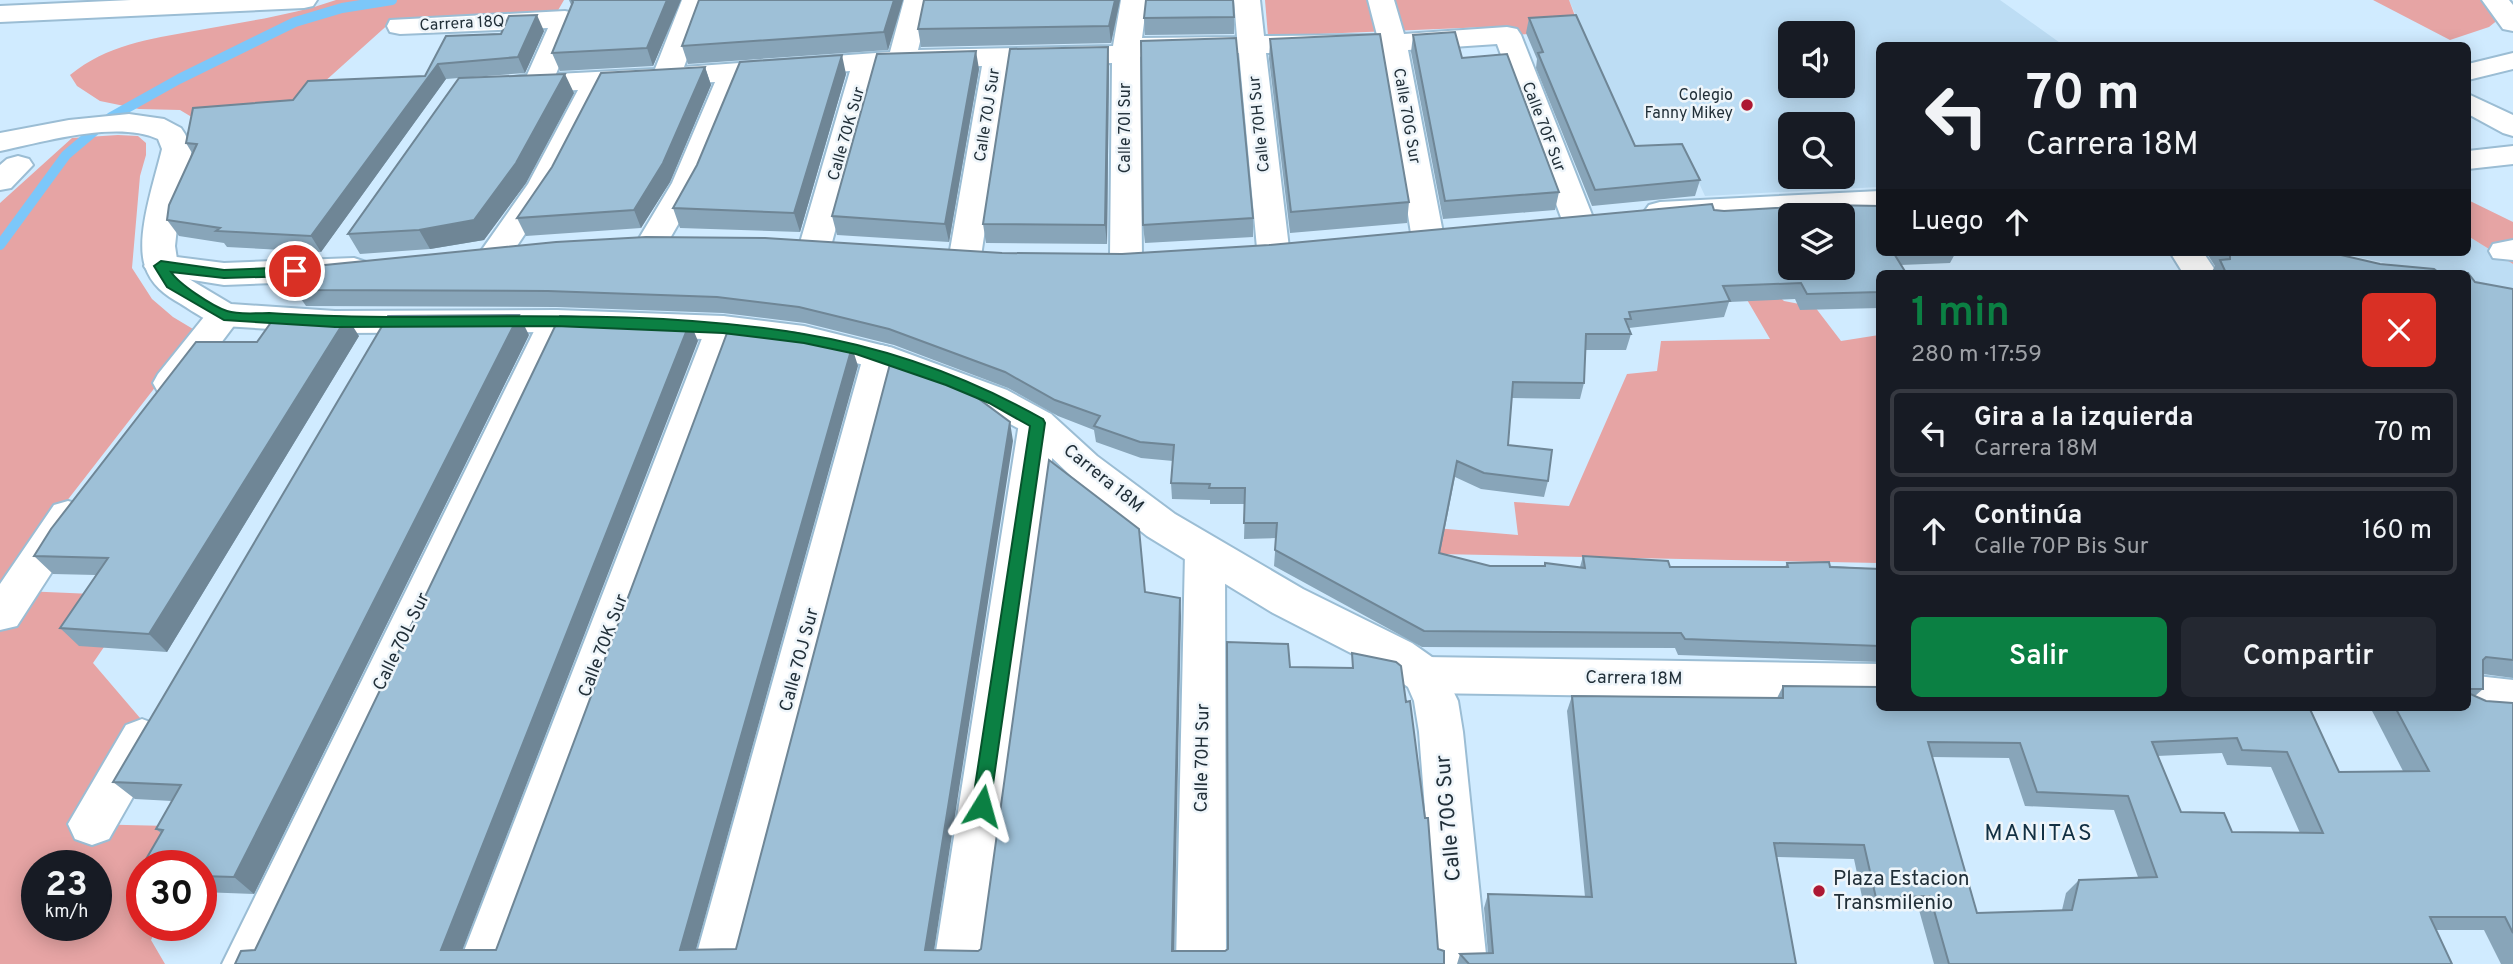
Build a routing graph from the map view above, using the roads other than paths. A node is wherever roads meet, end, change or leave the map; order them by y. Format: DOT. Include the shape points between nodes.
graph roads {
  1 [pos="303,0"];
  2 [pos="695,0"];
  3 [pos="917,0"];
  4 [pos="1134,0"];
  5 [pos="1247,0"];
  6 [pos="1381,0"];
  7 [pos="2495,0"];
  8 [pos="128,4"];
  9 [pos="0,14"];
  10 [pos="2513,23"];
  11 [pos="400,26"];
  12 [pos="1393,43"];
  13 [pos="1252,46"];
  14 [pos="1126,54"];
  15 [pos="997,57"];
  16 [pos="902,59"];
  17 [pos="2513,61"];
  18 [pos="867,62"];
  19 [pos="2471,71"];
  20 [pos="733,72"];
  21 [pos="666,77"];
  22 [pos="597,80"];
  23 [pos="538,83"];
  24 [pos="484,86"];
  25 [pos="2471,105"];
  26 [pos="2513,127"];
  27 [pos="2513,155"];
  28 [pos="2471,160"];
  29 [pos="6,163"];
  30 [pos="1876,200"];
  31 [pos="1427,233"];
  32 [pos="352,238"];
  33 [pos="692,241"];
  34 [pos="781,244"];
  35 [pos="1273,248"];
  36 [pos="536,249"];
  37 [pos="1000,256"];
  38 [pos="1125,256"];
  39 [pos="161,266"];
  40 [pos="390,266"];
  41 [pos="329,271"];
  42 [pos="224,316"];
  43 [pos="387,321"];
  44 [pos="556,321"];
  45 [pos="723,328"];
  46 [pos="366,357"];
  47 [pos="881,357"];
  48 [pos="147,414"];
  49 [pos="1038,423"];
  50 [pos="87,491"];
  51 [pos="1205,553"];
  52 [pos="2,614"];
  53 [pos="1424,675"];
  54 [pos="1876,682"];
  55 [pos="2471,694"];
  56 [pos="2513,699"];
  57 [pos="162,704"];
  58 [pos="92,824"];
  59 [pos="247,964"];
  60 [pos="484,964"];
  61 [pos="719,964"];
  62 [pos="959,964"];
  63 [pos="1201,964"];
  64 [pos="1462,964"];
  1 -- 8 [label="street"];
  2 -- 21 [label="street"];
  3 -- 16 [label="street"];
  4 -- 14 [label="street, Calle 70I Sur"];
  5 -- 13 [label="street, Calle 70H Sur"];
  6 -- 12 [label="street, Calle 70G Sur"];
  7 -- 10 [label="street"];
  8 -- 9 [label="street"];
  11 -- 23 [label="street, Carrera 18Q" via="565,19"];
  12 -- 13 [label="street"];
  12 -- 30 [label="street, Calle 70F Sur" via="1507,35 1593,218"];
  12 -- 31 [label="street, Calle 70G Sur"];
  13 -- 14 [label="street" via="1139,46"];
  13 -- 35 [label="street, Calle 70H Sur"];
  14 -- 15 [label="street"];
  14 -- 38 [label="street, Calle 70I Sur"];
  15 -- 16 [label="street"];
  15 -- 37 [label="street, Calle 70J Sur" via="951,256"];
  16 -- 18 [label="street"];
  17 -- 19 [label="street"];
  18 -- 20 [label="street"];
  18 -- 34 [label="street, Calle 70K Sur" via="828,247"];
  20 -- 21 [label="street"];
  20 -- 33 [label="street" via="687,183 641,241"];
  21 -- 22 [label="street"];
  22 -- 23 [label="street"];
  22 -- 36 [label="street" via="543,184 483,253"];
  23 -- 24 [label="street"];
  25 -- 26 [label="street"];
  27 -- 28 [label="street"];
  29 -- 39 [label="street" via="78,128 133,123 169,131 177,142 159,246"];
  32 -- 41 [label="street"];
  39 -- 41 [label="street" via="224,274"];
  39 -- 42 [label="street" via="172,284"];
  40 -- 41 [label="street"];
  42 -- 43 [label="street, Carrera 18M"];
  42 -- 48 [label="street"];
  43 -- 44 [label="street, Carrera 18M"];
  43 -- 46 [label="street"];
  44 -- 45 [label="street, Carrera 18M"];
  44 -- 59 [label="street, Calle 70L Sur"];
  45 -- 47 [label="street, Carrera 18M" via="804,338"];
  45 -- 60 [label="street, Calle 70K Sur"];
  47 -- 49 [label="street, Carrera 18M" via="994,399"];
  47 -- 61 [label="street, Calle 70J Sur"];
  49 -- 51 [label="street, Carrera 18M" via="1116,492"];
  49 -- 62 [label="street"];
  50 -- 52 [label="street"];
  51 -- 53 [label="street, Carrera 18M" via="1319,618 1363,637"];
  51 -- 63 [label="street, Calle 70H Sur"];
  53 -- 54 [label="street, Carrera 18M"];
  53 -- 64 [label="street, Calle 70G Sur" via="1436,701 1441,732"];
  55 -- 56 [label="street"];
  57 -- 58 [label="street"];
}
